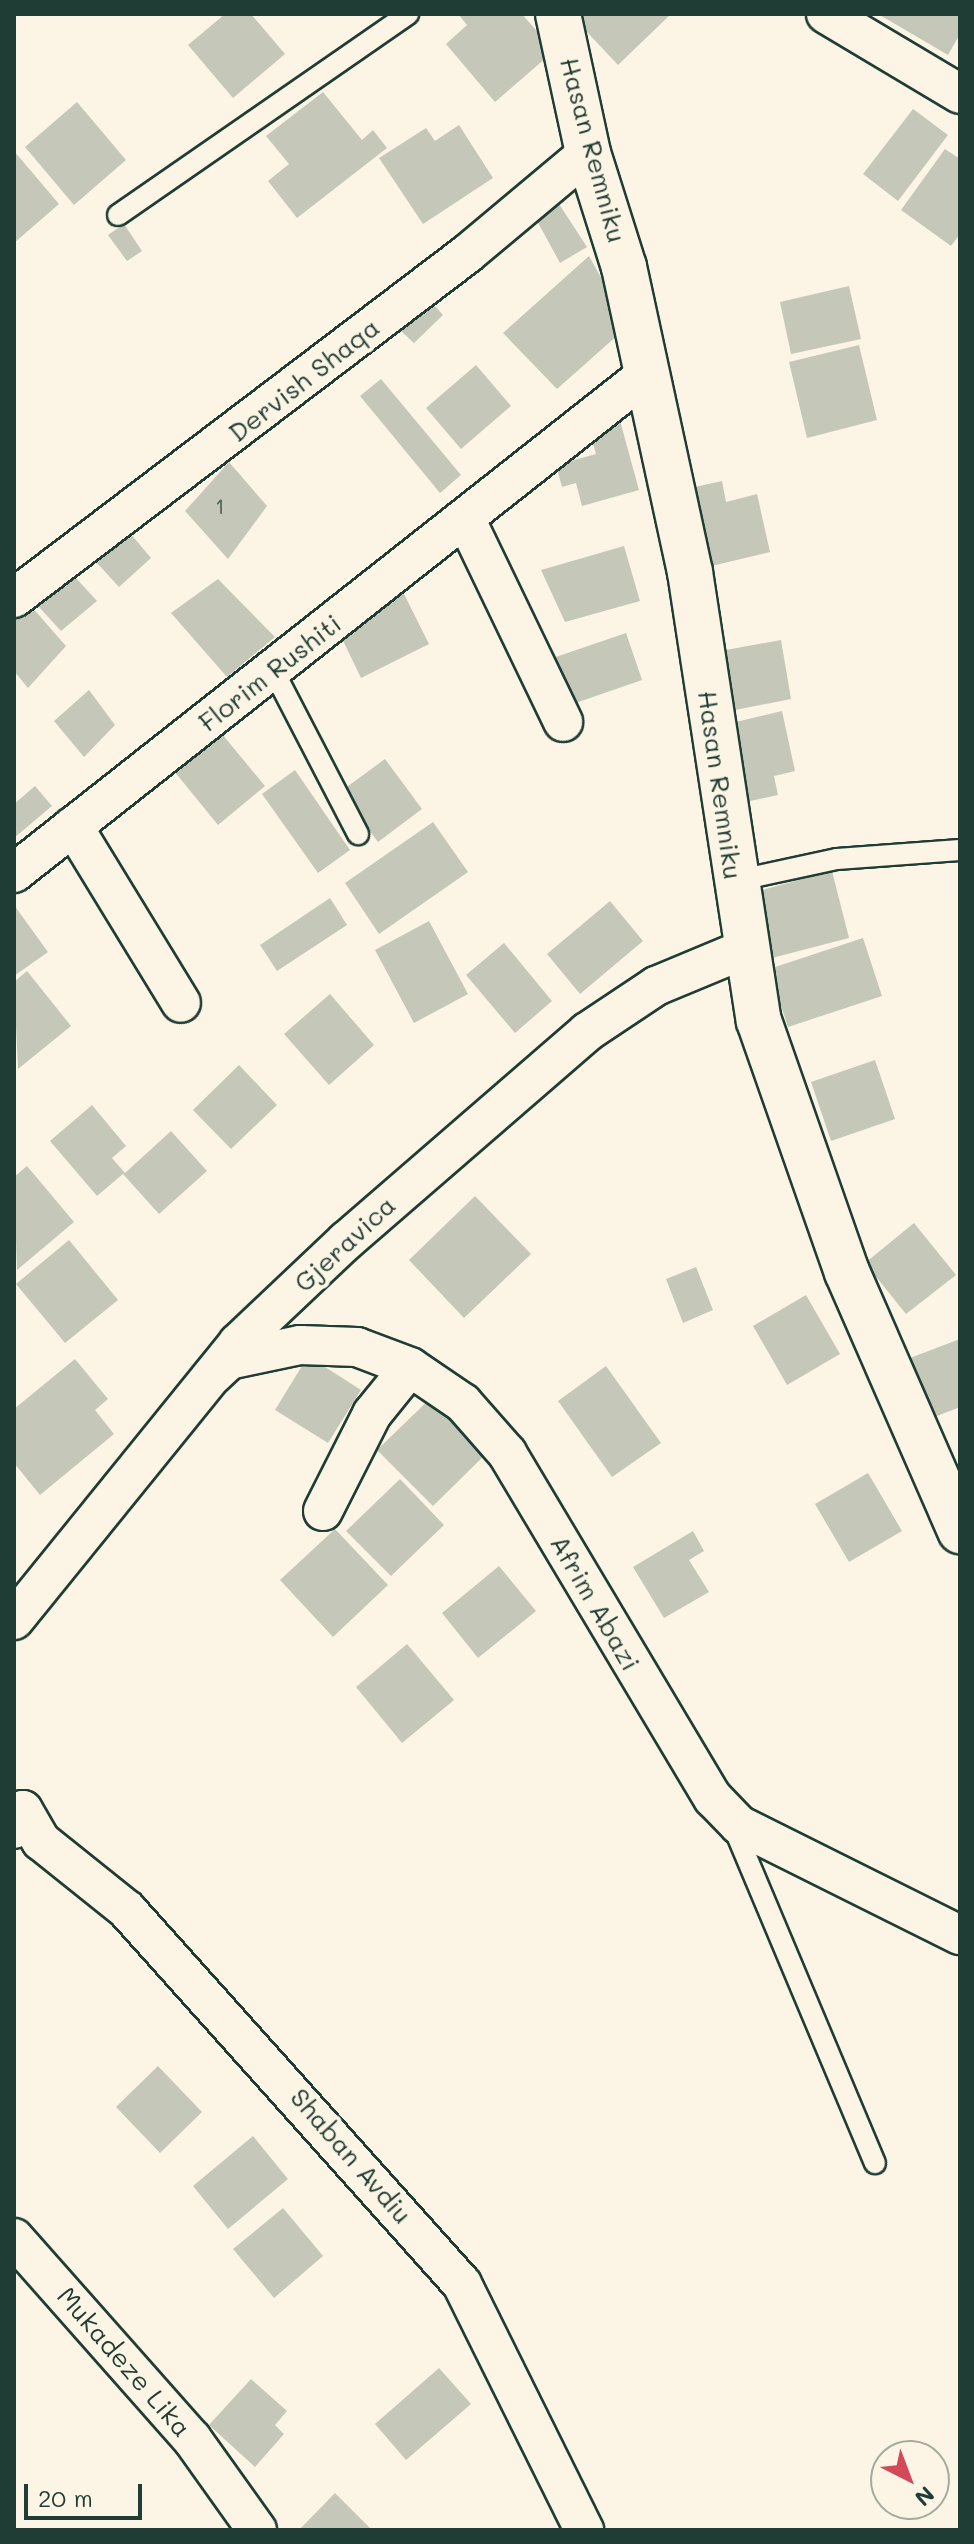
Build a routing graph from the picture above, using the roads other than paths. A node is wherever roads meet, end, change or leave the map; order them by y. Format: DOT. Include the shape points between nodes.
graph roads {
  1 [pos="408,14"];
  2 [pos="558,14"];
  3 [pos="826,14"];
  4 [pos="960,94"];
  5 [pos="588,153"];
  6 [pos="118,215"];
  7 [pos="647,374"];
  8 [pos="466,520"];
  9 [pos="14,598"];
  10 [pos="273,670"];
  11 [pos="563,722"];
  12 [pos="73,826"];
  13 [pos="358,834"];
  14 [pos="960,850"];
  15 [pos="14,873"];
  16 [pos="733,882"];
  17 [pos="745,949"];
  18 [pos="181,1003"];
  19 [pos="410,1367"];
  20 [pos="213,1375"];
  21 [pos="323,1511"];
  22 [pos="960,1531"];
  23 [pos="14,1620"];
  24 [pos="727,1812"];
  25 [pos="28,1835"];
  26 [pos="960,1935"];
  27 [pos="875,2163"];
  28 [pos="14,2238"];
  29 [pos="257,2530"];
  30 [pos="584,2530"];
  1 -- 6 [label="lane"];
  2 -- 5 [label="street, Hasan Remniku"];
  3 -- 4 [label="street"];
  5 -- 7 [label="street, Hasan Remniku"];
  5 -- 9 [label="street, Dervish Shaqa" via="467,254"];
  7 -- 8 [label="street, Florim Rushiti"];
  7 -- 16 [label="street, Hasan Remniku" via="690,572"];
  8 -- 10 [label="street, Florim Rushiti"];
  8 -- 11 [label="street"];
  10 -- 12 [label="street, Florim Rushiti"];
  10 -- 13 [label="lane"];
  12 -- 15 [label="street, Florim Rushiti"];
  12 -- 18 [label="street"];
  14 -- 16 [label="lane" via="837,859"];
  16 -- 17 [label="street, Hasan Remniku"];
  17 -- 20 [label="street, Gjeravica" via="656,986 587,1032 346,1241"];
  17 -- 22 [label="street, Hasan Remniku" via="789,1115 853,1286"];
  19 -- 20 [label="street, Afrim Abazi" via="357,1347 300,1345 229,1360"];
  19 -- 21 [label="street" via="372,1414"];
  19 -- 24 [label="street, Afrim Abazi" via="463,1403 507,1453"];
  20 -- 23 [label="street, Gjeravica"];
  24 -- 26 [label="street, Afrim Abazi" via="739,1825"];
  24 -- 27 [label="lane"];
  25 -- 30 [label="street, Shaban Avdiu" via="127,1910 229,2016 462,2284"];
  28 -- 29 [label="street, Mukadeze Lika" via="192,2439"];
}
